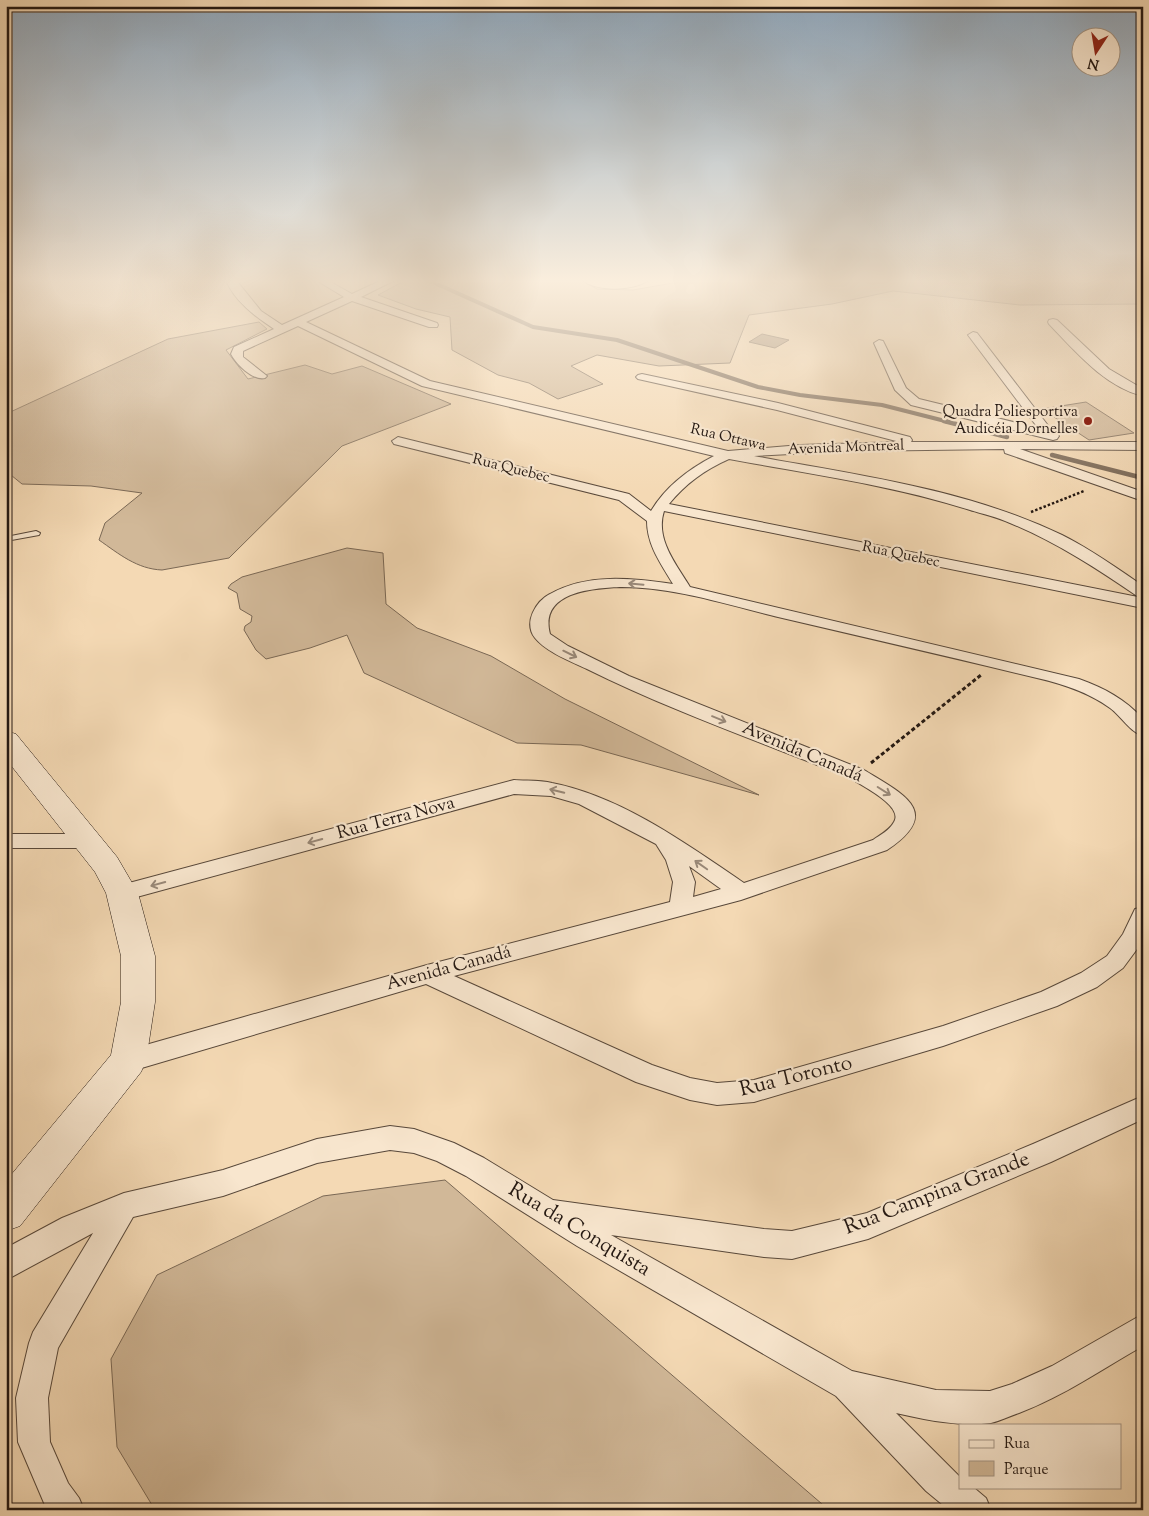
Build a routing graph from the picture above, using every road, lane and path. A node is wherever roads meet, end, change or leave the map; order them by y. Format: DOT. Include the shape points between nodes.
graph roads {
  1 [pos="237,351"];
  2 [pos="357,351"];
  3 [pos="882,351"];
  4 [pos="985,351"];
  5 [pos="1081,351"];
  6 [pos="261,376"];
  7 [pos="642,377"];
  8 [pos="1143,392"];
  9 [pos="1048,435"];
  10 [pos="398,441"];
  11 [pos="926,445"];
  12 [pos="994,445"];
  13 [pos="1080,445"];
  14 [pos="1143,446"];
  15 [pos="728,455"];
  16 [pos="1105,483"];
  17 [pos="624,497"];
  18 [pos="1143,497"];
  19 [pos="660,509"];
  20 [pos="1013,519"];
  21 [pos="36,533"];
  22 [pos="6,539"];
  23 [pos="684,590"];
  24 [pos="1143,593"];
  25 [pos="1143,603"];
  26 [pos="995,663"];
  27 [pos="1143,730"];
  28 [pos="6,740"];
  29 [pos="857,774"];
  30 [pos="664,839"];
  31 [pos="6,841"];
  32 [pos="86,841"];
  33 [pos="741,892"];
  34 [pos="122,893"];
  35 [pos="680,909"];
  36 [pos="1143,915"];
  37 [pos="427,974"];
  38 [pos="128,1061"];
  39 [pos="1143,1107"];
  40 [pos="124,1206"];
  41 [pos="545,1211"];
  42 [pos="6,1212"];
  43 [pos="6,1266"];
  44 [pos="1143,1329"];
  45 [pos="847,1385"];
  46 [pos="67,1510"];
  47 [pos="974,1510"];
  1 -- 6 [label="street" via="239,359"];
  2 -- 15 [label="street, Rua Ottawa" via="426,384"];
  3 -- 9 [label="street" via="900,390 915,402"];
  4 -- 9 [label="street"];
  5 -- 8 [label="street" via="1100,370"];
  7 -- 11 [label="street"];
  9 -- 13 [label="street"];
  10 -- 17 [label="street, Rua Quebec"];
  11 -- 12 [label="street, Avenida Montreal"];
  11 -- 15 [label="street, Avenida Montreal"];
  12 -- 13 [label="street, Avenida Montreal"];
  12 -- 16 [label="street"];
  13 -- 14 [label="street, Avenida Montreal"];
  15 -- 19 [label="street, Avenida Montreal" via="682,482"];
  15 -- 20 [label="street, Rua Ottawa" via="900,487"];
  16 -- 18 [label="street"];
  16 -- 20 [label="path"];
  17 -- 19 [label="street, Rua Quebec"];
  17 -- 19 [label="street, Rua Quebec"];
  19 -- 23 [label="street" via="655,534"];
  19 -- 25 [label="street, Rua Quebec"];
  20 -- 24 [label="street, Rua Ottawa" via="1058,539"];
  21 -- 22 [label="lane"];
  23 -- 26 [label="street, Avenida Canadá"];
  23 -- 29 [label="street, Avenida Canadá, one-way" via="633,583 584,586 545,603 539,620 542,636 562,650 623,680"];
  26 -- 27 [label="street, Avenida Canadá" via="1071,681 1111,698"];
  26 -- 29 [label="path"];
  28 -- 32 [label="main road"];
  29 -- 33 [label="street, Avenida Canadá, one-way" via="902,805 906,813 905,823 895,835 880,845 842,860"];
  33 -- 30 [label="street, Rua Terra Nova, one-way"];
  30 -- 34 [label="street, Rua Terra Nova, one-way" via="586,799 551,789 514,787"];
  30 -- 35 [label="street" via="684,882"];
  31 -- 32 [label="street"];
  32 -- 34 [label="main road" via="106,865"];
  33 -- 35 [label="street, Avenida Canadá"];
  34 -- 38 [label="main road" via="138,956 138,1002"];
  35 -- 37 [label="street, Avenida Canadá"];
  36 -- 37 [label="street, Rua Toronto" via="1132,939 1115,962 1089,980 1049,999 943,1036 754,1092 717,1094 645,1074"];
  37 -- 38 [label="street, Avenida Canadá"];
  38 -- 42 [label="main road"];
  39 -- 41 [label="street, Rua Campina Grande" via="868,1226 792,1244 764,1243"];
  40 -- 41 [label="street, Rua da Conquista" via="223,1183 317,1151 390,1138 414,1141 445,1152"];
  40 -- 43 [label="street" via="72,1228"];
  40 -- 46 [label="street" via="44,1343 32,1398 34,1442 56,1495"];
  41 -- 45 [label="street, Rua da Conquista"];
  44 -- 45 [label="street" via="1041,1389 992,1407 916,1404"];
  45 -- 47 [label="street, Rua da Conquista" via="938,1479"];
}
